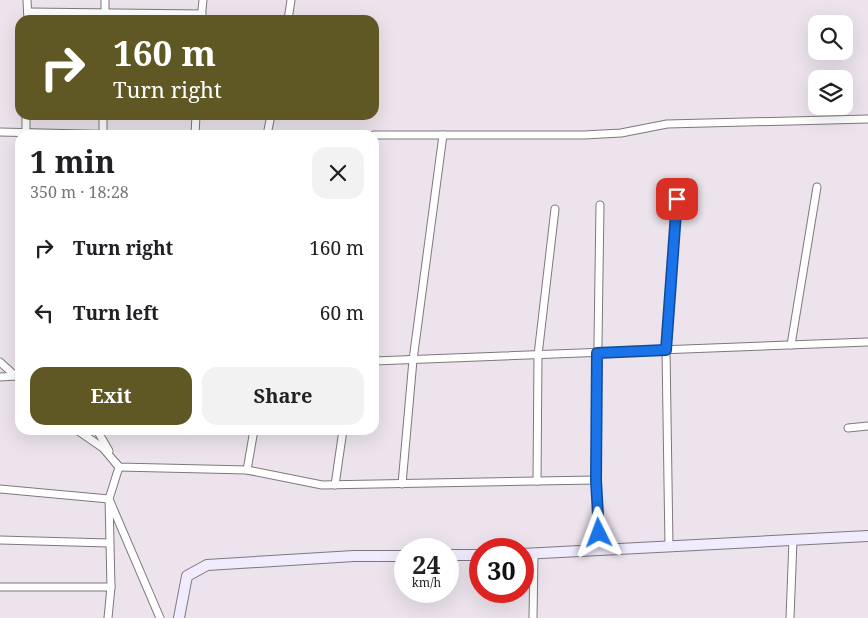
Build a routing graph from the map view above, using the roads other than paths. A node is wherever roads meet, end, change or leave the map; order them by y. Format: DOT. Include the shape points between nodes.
graph roads {
  1 [pos="27,0"];
  2 [pos="105,0"];
  3 [pos="202,0"];
  4 [pos="291,0"];
  5 [pos="28,15"];
  6 [pos="105,15"];
  7 [pos="202,15"];
  8 [pos="289,15"];
  9 [pos="868,119"];
  10 [pos="0,132"];
  11 [pos="15,133"];
  12 [pos="379,135"];
  13 [pos="443,135"];
  14 [pos="816,187"];
  15 [pos="677,199"];
  16 [pos="600,205"];
  17 [pos="555,209"];
  18 [pos="868,342"];
  19 [pos="791,345"];
  20 [pos="666,350"];
  21 [pos="597,353"];
  22 [pos="538,355"];
  23 [pos="413,360"];
  24 [pos="0,362"];
  25 [pos="379,362"];
  26 [pos="15,374"];
  27 [pos="0,377"];
  28 [pos="15,377"];
  29 [pos="868,426"];
  30 [pos="848,428"];
  31 [pos="84,435"];
  32 [pos="100,435"];
  33 [pos="253,435"];
  34 [pos="342,435"];
  35 [pos="119,466"];
  36 [pos="247,470"];
  37 [pos="596,480"];
  38 [pos="537,481"];
  39 [pos="402,484"];
  40 [pos="335,485"];
  41 [pos="0,489"];
  42 [pos="108,499"];
  43 [pos="868,536"];
  44 [pos="0,540"];
  45 [pos="793,540"];
  46 [pos="110,543"];
  47 [pos="669,547"];
  48 [pos="600,551"];
  49 [pos="534,554"];
  50 [pos="394,556"];
  51 [pos="111,586"];
  52 [pos="0,587"];
  53 [pos="533,603"];
  54 [pos="108,618"];
  55 [pos="160,618"];
  56 [pos="179,618"];
  57 [pos="533,618"];
  58 [pos="790,618"];
  1 -- 5 [label="street"];
  2 -- 6 [label="street"];
  3 -- 7 [label="street"];
  4 -- 8 [label="street"];
  9 -- 13 [label="street" via="667,124 621,133 584,135"];
  10 -- 11 [label="street"];
  12 -- 13 [label="street"];
  13 -- 23 [label="street"];
  14 -- 19 [label="street"];
  15 -- 20 [label="street"];
  16 -- 21 [label="street"];
  17 -- 22 [label="street"];
  18 -- 19 [label="street"];
  19 -- 20 [label="street"];
  20 -- 21 [label="street"];
  20 -- 47 [label="street"];
  21 -- 22 [label="street"];
  21 -- 37 [label="street"];
  22 -- 23 [label="street"];
  22 -- 38 [label="street"];
  23 -- 25 [label="street"];
  23 -- 39 [label="street"];
  24 -- 26 [label="street"];
  27 -- 28 [label="street"];
  29 -- 30 [label="street"];
  31 -- 35 [label="street" via="103,448"];
  32 -- 35 [label="street"];
  33 -- 36 [label="street"];
  34 -- 40 [label="street"];
  35 -- 36 [label="street"];
  35 -- 42 [label="street"];
  36 -- 40 [label="street"];
  37 -- 38 [label="street"];
  37 -- 48 [label="street"];
  38 -- 39 [label="street"];
  39 -- 40 [label="street"];
  41 -- 42 [label="street"];
  42 -- 46 [label="street"];
  42 -- 55 [label="street"];
  43 -- 45 [label="main road"];
  44 -- 46 [label="street"];
  45 -- 47 [label="main road"];
  45 -- 58 [label="street"];
  46 -- 51 [label="street"];
  47 -- 48 [label="main road"];
  48 -- 49 [label="main road"];
  50 -- 56 [label="main road" via="207,565 187,576"];
  51 -- 52 [label="street"];
  51 -- 54 [label="street"];
  53 -- 57 [label="street"];
}
